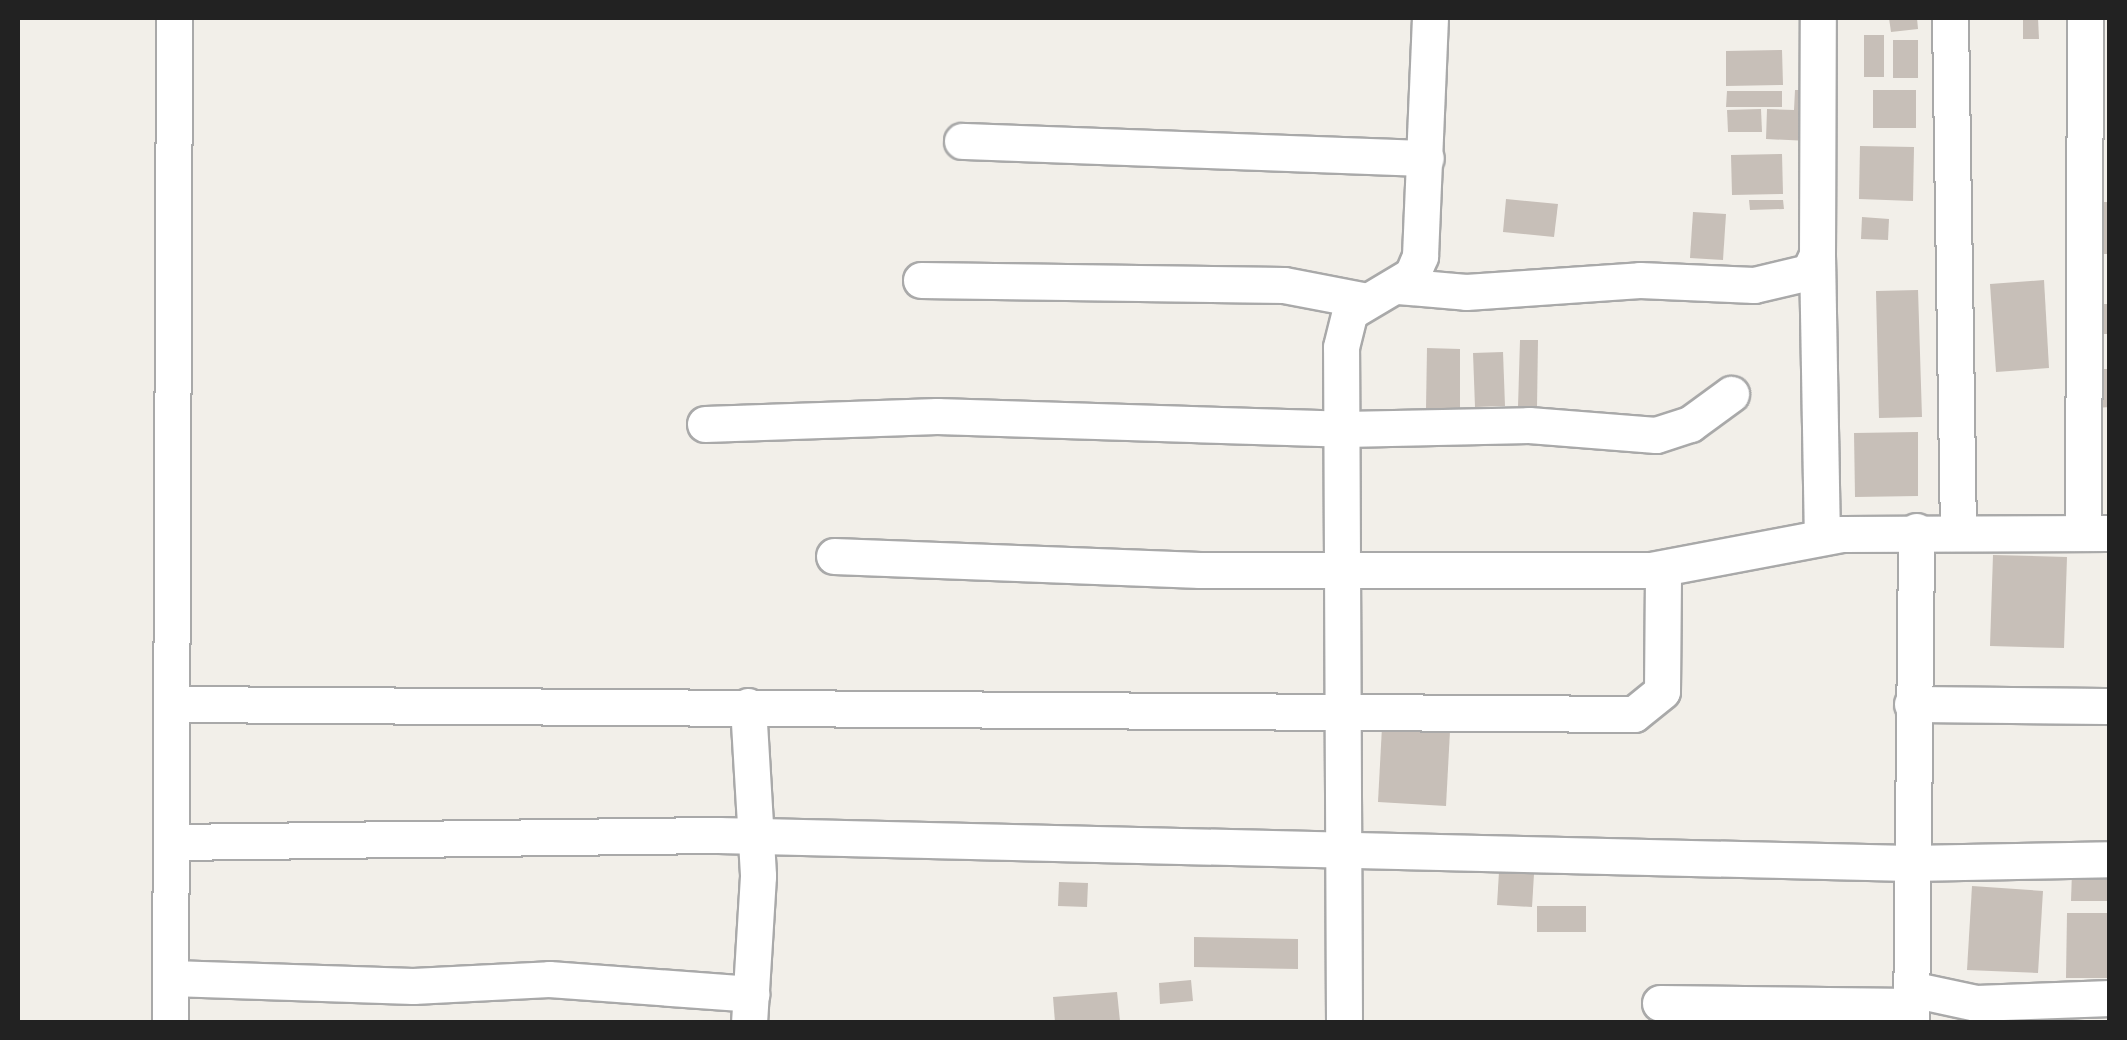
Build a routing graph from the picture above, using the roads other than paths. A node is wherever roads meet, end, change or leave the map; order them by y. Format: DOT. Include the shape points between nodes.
graph roads {
  1 [pos="174,18"];
  2 [pos="1430,18"];
  3 [pos="1818,18"];
  4 [pos="1950,18"];
  5 [pos="2085,18"];
  6 [pos="962,141"];
  7 [pos="1426,158"];
  8 [pos="1817,255"];
  9 [pos="921,280"];
  10 [pos="1398,286"];
  11 [pos="1362,300"];
  12 [pos="1731,394"];
  13 [pos="705,424"];
  14 [pos="1344,429"];
  15 [pos="1916,531"];
  16 [pos="1958,532"];
  17 [pos="2096,533"];
  18 [pos="1822,537"];
  19 [pos="834,556"];
  20 [pos="1346,568"];
  21 [pos="1662,570"];
  22 [pos="173,704"];
  23 [pos="1912,704"];
  24 [pos="748,706"];
  25 [pos="2110,706"];
  26 [pos="1344,712"];
  27 [pos="756,838"];
  28 [pos="172,842"];
  29 [pos="1346,846"];
  30 [pos="2110,859"];
  31 [pos="1910,864"];
  32 [pos="171,978"];
  33 [pos="2110,998"];
  34 [pos="1660,1003"];
  35 [pos="1911,1006"];
  36 [pos="750,1008"];
  37 [pos="170,1022"];
  38 [pos="1344,1022"];
  1 -- 22 [label="street"];
  2 -- 7 [label="street"];
  3 -- 8 [label="street"];
  4 -- 16 [label="street"];
  5 -- 17 [label="street"];
  6 -- 7 [label="street"];
  7 -- 10 [label="street" via="1420,256"];
  8 -- 10 [label="street" via="1809,272 1767,285 1640,280 1466,292"];
  8 -- 18 [label="street"];
  9 -- 11 [label="street" via="1284,285"];
  10 -- 11 [label="street"];
  11 -- 14 [label="street" via="1341,347"];
  12 -- 14 [label="street" via="1690,424 1656,435 1529,426"];
  13 -- 14 [label="street" via="937,416"];
  14 -- 20 [label="street"];
  15 -- 16 [label="street"];
  15 -- 18 [label="street"];
  15 -- 23 [label="street"];
  16 -- 17 [label="street"];
  18 -- 21 [label="street"];
  19 -- 20 [label="street"];
  20 -- 21 [label="street"];
  20 -- 26 [label="street"];
  21 -- 26 [label="street" via="1662,691 1634,714"];
  22 -- 24 [label="street"];
  22 -- 28 [label="street"];
  23 -- 25 [label="street"];
  23 -- 31 [label="street"];
  24 -- 26 [label="street"];
  24 -- 27 [label="street"];
  26 -- 29 [label="street"];
  27 -- 28 [label="street"];
  27 -- 29 [label="street"];
  27 -- 36 [label="street"];
  28 -- 32 [label="street"];
  29 -- 31 [label="street"];
  29 -- 38 [label="street"];
  30 -- 31 [label="street"];
  31 -- 35 [label="street"];
  32 -- 36 [label="street" via="413,986 549,979"];
  32 -- 37 [label="street"];
  33 -- 35 [label="street"];
  34 -- 35 [label="street"];
}
